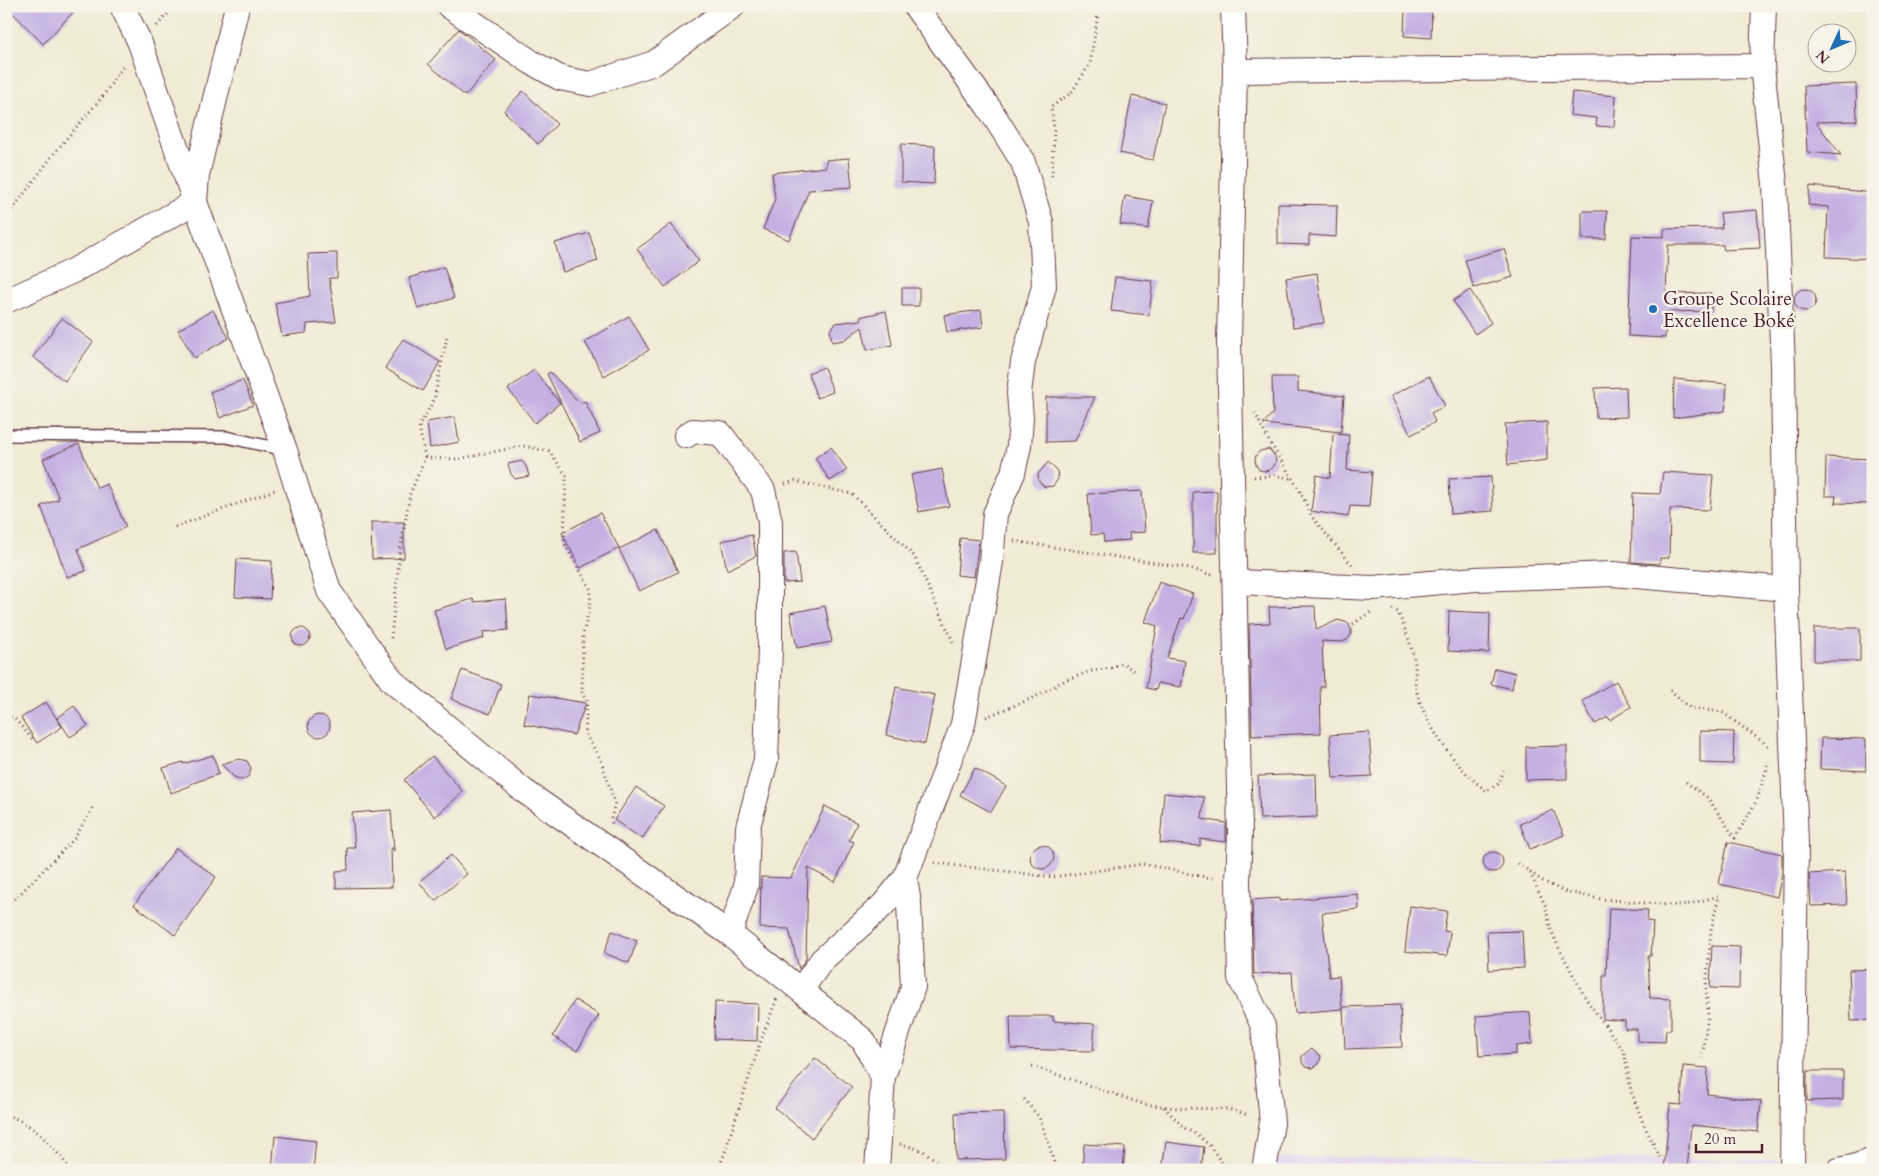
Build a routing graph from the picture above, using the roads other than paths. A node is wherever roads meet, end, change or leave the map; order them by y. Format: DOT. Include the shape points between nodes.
graph roads {
  1 [pos="122,6"];
  2 [pos="236,6"];
  3 [pos="449,6"];
  4 [pos="733,6"];
  5 [pos="915,6"];
  6 [pos="1233,6"];
  7 [pos="1764,6"];
  8 [pos="1762,66"];
  9 [pos="1235,71"];
  10 [pos="195,202"];
  11 [pos="6,301"];
  12 [pos="6,435"];
  13 [pos="686,436"];
  14 [pos="285,450"];
  15 [pos="1235,582"];
  16 [pos="1786,590"];
  17 [pos="908,869"];
  18 [pos="730,934"];
  19 [pos="793,983"];
  20 [pos="883,1078"];
  21 [pos="1873,1160"];
  22 [pos="1795,1165"];
  23 [pos="877,1170"];
  24 [pos="1264,1170"];
  25 [pos="1839,1170"];
  1 -- 10 [label="street" via="140,43"];
  2 -- 10 [label="street" via="197,175"];
  3 -- 4 [label="street" via="531,62 560,78 590,84 654,63"];
  5 -- 17 [label="street" via="990,108 1023,162 1041,222 1044,286 1023,362 1019,446 1014,473 995,514 991,562 966,712"];
  6 -- 9 [label="street"];
  7 -- 8 [label="street"];
  8 -- 9 [label="street"];
  8 -- 16 [label="street" via="1775,184 1783,365"];
  9 -- 15 [label="street" via="1229,342"];
  10 -- 11 [label="street" via="73,271"];
  10 -- 14 [label="street"];
  12 -- 14 [label="lane" via="226,436"];
  13 -- 18 [label="street" via="693,431 720,433 762,490 770,522 766,760 748,827 746,886"];
  14 -- 18 [label="street" via="329,591 392,681 524,791"];
  15 -- 16 [label="street" via="1373,588 1475,579 1613,574"];
  15 -- 24 [label="street" via="1240,978 1263,1026 1272,1123"];
  16 -- 22 [label="street" via="1781,758 1796,843"];
  17 -- 19 [label="street" via="883,906"];
  17 -- 20 [label="street" via="913,987"];
  18 -- 19 [label="street"];
  19 -- 20 [label="street" via="863,1040"];
  20 -- 23 [label="street"];
  21 -- 25 [label="street"];
}
